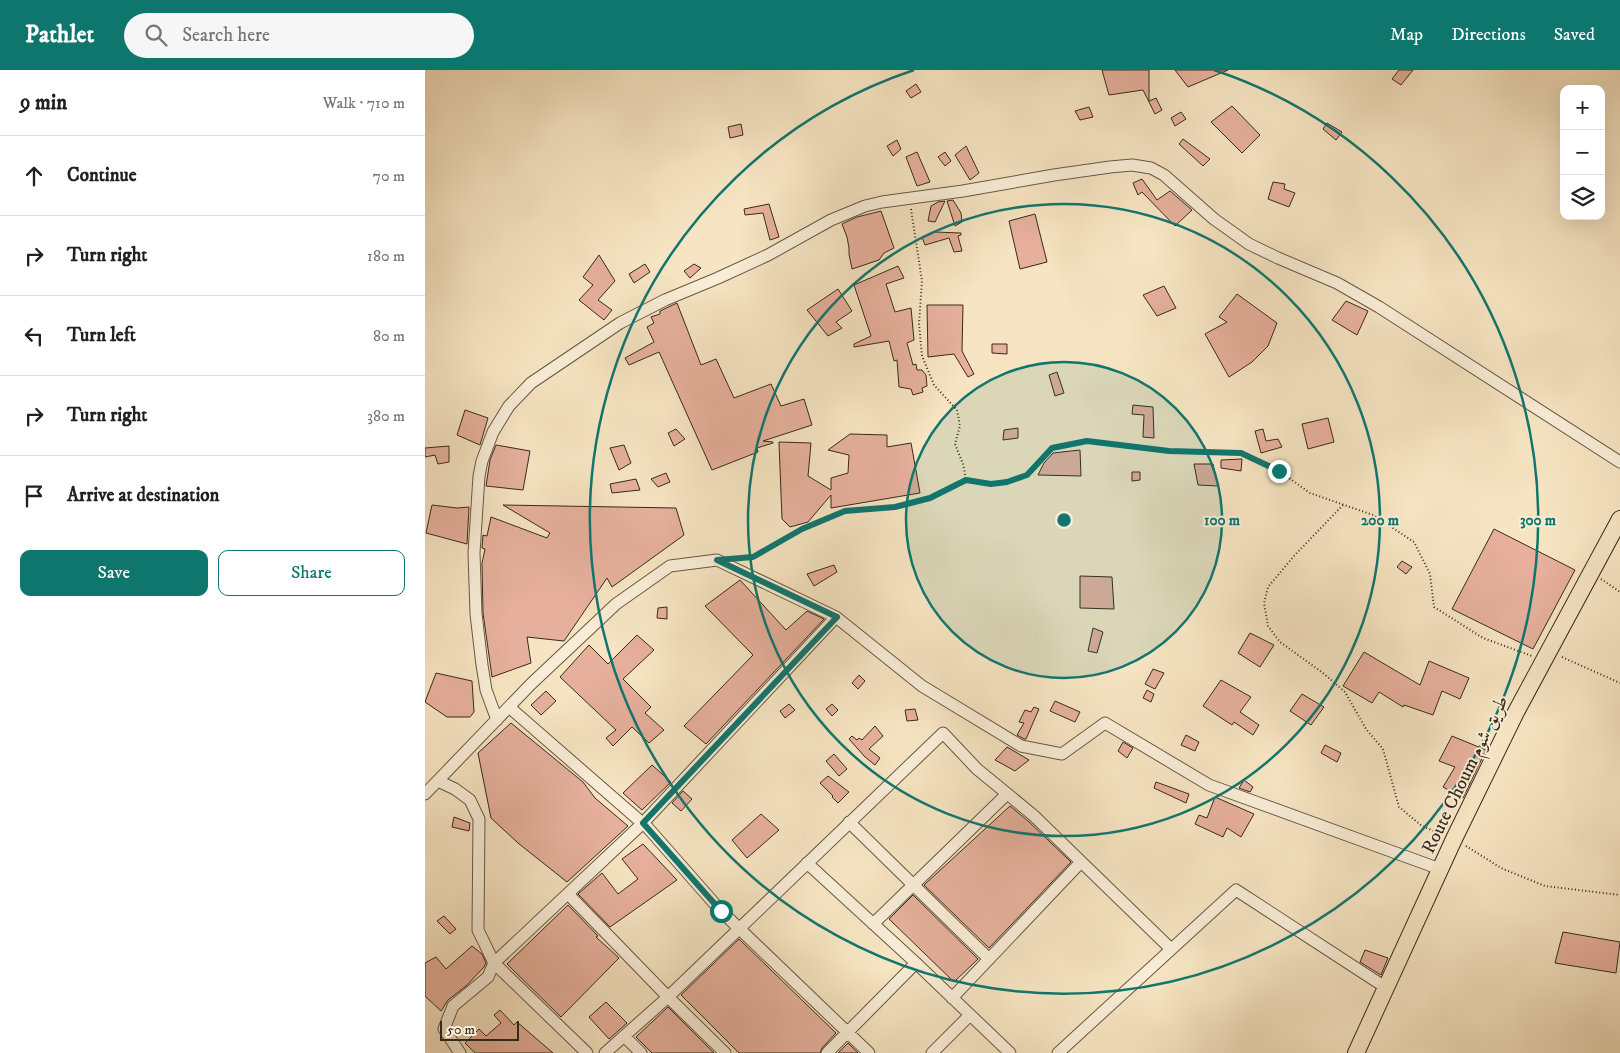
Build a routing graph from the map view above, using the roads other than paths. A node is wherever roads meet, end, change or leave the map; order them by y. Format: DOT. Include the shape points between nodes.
graph roads {
  1 [pos="1620,462"];
  2 [pos="1620,519"];
  3 [pos="837,617"];
  4 [pos="509,707"];
  5 [pos="497,720"];
  6 [pos="438,781"];
  7 [pos="425,794"];
  8 [pos="1007,794"];
  9 [pos="849,822"];
  10 [pos="643,823"];
  11 [pos="1081,862"];
  12 [pos="807,863"];
  13 [pos="1440,869"];
  14 [pos="913,885"];
  15 [pos="568,894"];
  16 [pos="873,924"];
  17 [pos="740,929"];
  18 [pos="1171,949"];
  19 [pos="989,959"];
  20 [pos="494,963"];
  21 [pos="916,963"];
  22 [pos="1385,987"];
  23 [pos="668,998"];
  24 [pos="952,998"];
  25 [pos="970,1015"];
  26 [pos="848,1033"];
  27 [pos="624,1036"];
  28 [pos="460,1053"];
  29 [pos="587,1053"];
  30 [pos="605,1053"];
  31 [pos="641,1053"];
  32 [pos="725,1053"];
  33 [pos="827,1053"];
  34 [pos="869,1053"];
  35 [pos="932,1053"];
  36 [pos="1010,1053"];
  37 [pos="1058,1053"];
  38 [pos="1356,1053"];
  1 -- 5 [label="street" via="1379,307 1337,283 1249,244 1151,168 1123,166 873,204 847,212 744,267 642,311 598,336 543,374 509,406 493,432 482,461 474,553 478,640 486,690"];
  2 -- 13 [label="highway, Route Choum طريق شوم" via="1516,712"];
  3 -- 4 [label="street" via="717,560 670,566 616,604"];
  3 -- 10 [label="street"];
  3 -- 13 [label="street" via="922,686 1021,746 1062,754 1105,723 1209,785"];
  4 -- 5 [label="street"];
  4 -- 10 [label="street"];
  5 -- 6 [label="street"];
  6 -- 7 [label="street"];
  6 -- 20 [label="street" via="470,800 479,819 478,930"];
  8 -- 9 [label="street" via="977,769 943,733"];
  8 -- 11 [label="street"];
  8 -- 14 [label="street"];
  9 -- 12 [label="street"];
  9 -- 14 [label="street"];
  10 -- 15 [label="street"];
  10 -- 17 [label="street"];
  11 -- 18 [label="street"];
  11 -- 19 [label="street"];
  12 -- 16 [label="street"];
  12 -- 17 [label="street"];
  13 -- 22 [label="highway, Route Choum طريق شوم"];
  14 -- 16 [label="street"];
  14 -- 19 [label="street"];
  15 -- 20 [label="street"];
  15 -- 23 [label="street"];
  16 -- 21 [label="street"];
  17 -- 23 [label="street"];
  17 -- 26 [label="street"];
  18 -- 22 [label="street" via="1236,890"];
  18 -- 37 [label="street"];
  19 -- 24 [label="street"];
  20 -- 28 [label="street" via="488,977 453,1006 444,1029"];
  20 -- 29 [label="street"];
  21 -- 24 [label="street"];
  21 -- 26 [label="street"];
  22 -- 38 [label="highway, Route Choum طريق شوم"];
  23 -- 27 [label="street"];
  23 -- 32 [label="street"];
  24 -- 25 [label="street"];
  25 -- 35 [label="street"];
  25 -- 36 [label="street"];
  26 -- 33 [label="street"];
  26 -- 34 [label="street"];
  27 -- 30 [label="street"];
  27 -- 31 [label="street"];
}
